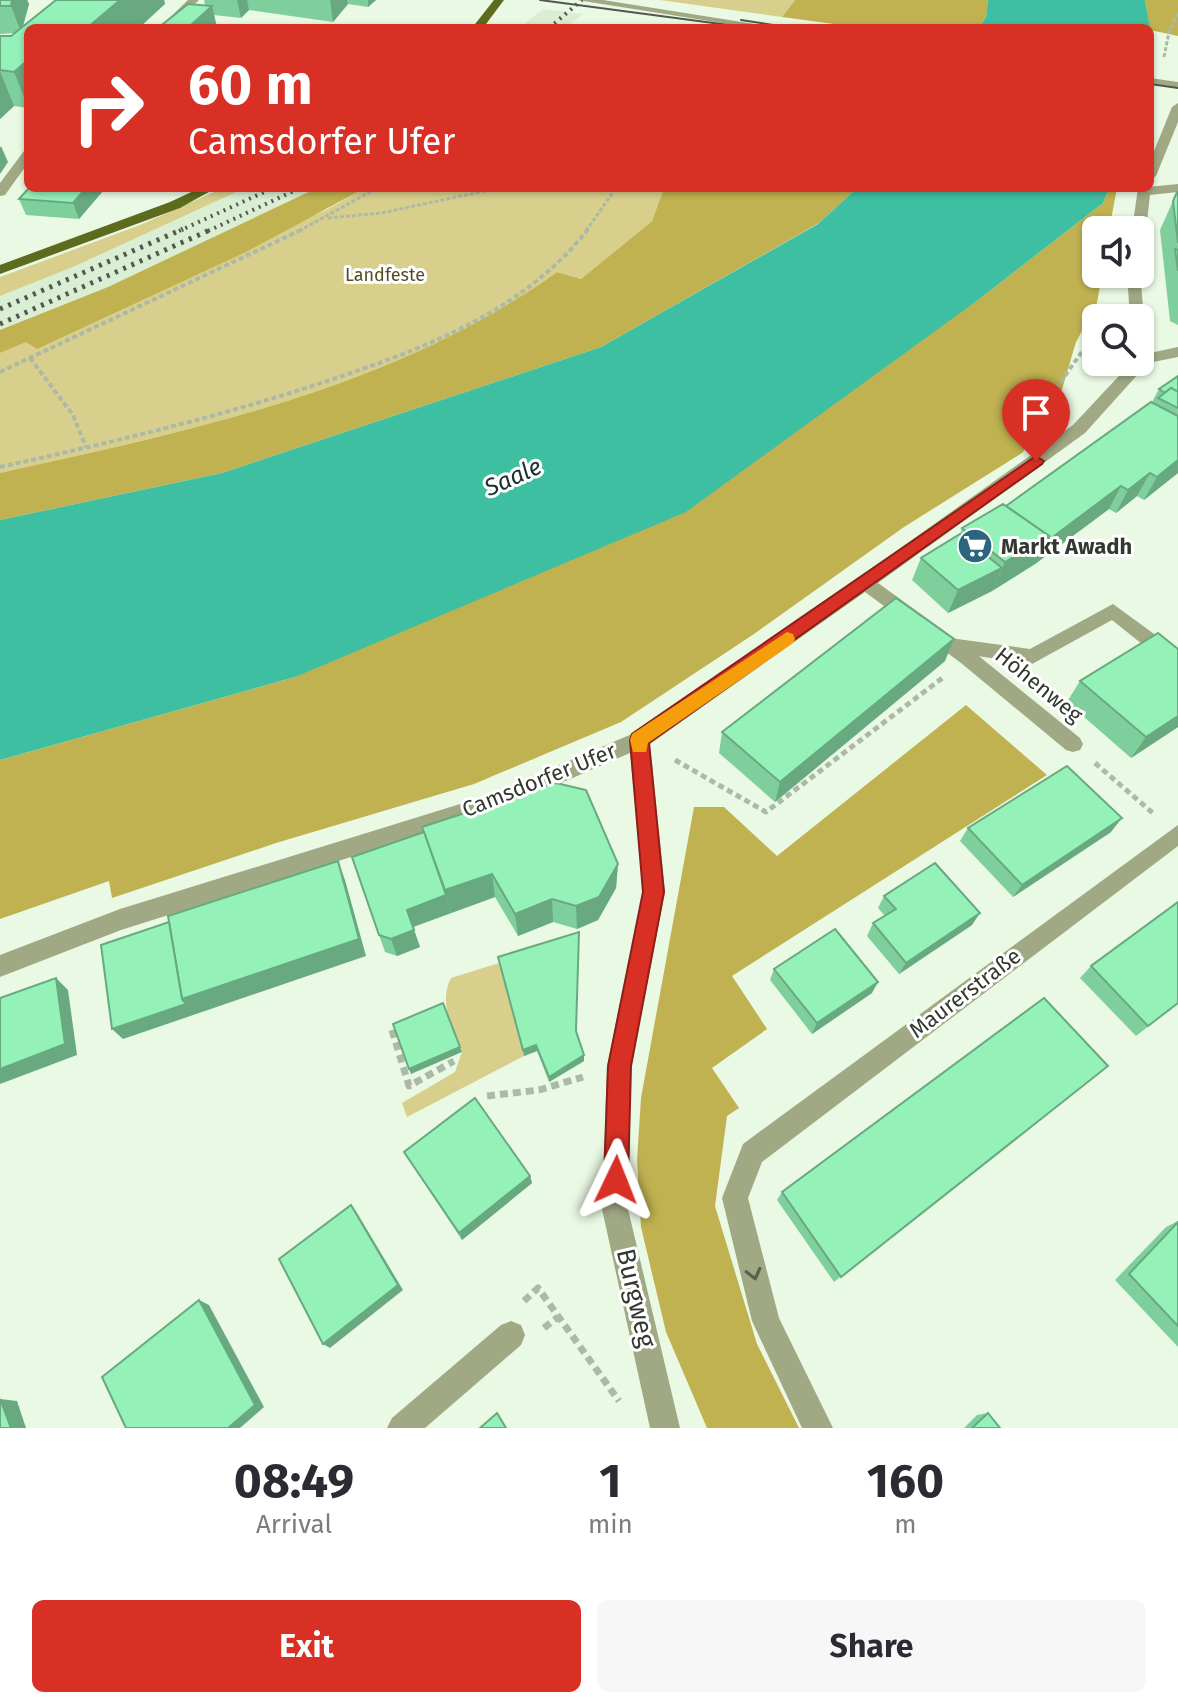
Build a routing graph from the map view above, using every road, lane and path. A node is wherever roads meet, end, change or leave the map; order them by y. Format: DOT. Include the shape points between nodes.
graph roads {
  1 [pos="194,0"];
  2 [pos="499,0"];
  3 [pos="582,0"];
  4 [pos="617,2"];
  5 [pos="1178,13"];
  6 [pos="168,24"];
  7 [pos="480,24"];
  8 [pos="751,24"];
  9 [pos="1164,59"];
  10 [pos="1154,82"];
  11 [pos="1178,85"];
  12 [pos="1178,107"];
  13 [pos="24,159"];
  14 [pos="1154,166"];
  15 [pos="1178,188"];
  16 [pos="1154,189"];
  17 [pos="0,192"];
  18 [pos="202,192"];
  19 [pos="370,192"];
  20 [pos="480,192"];
  21 [pos="613,192"];
  22 [pos="1144,192"];
  23 [pos="1141,216"];
  24 [pos="327,218"];
  25 [pos="0,270"];
  26 [pos="1082,352"];
  27 [pos="1178,352"];
  28 [pos="1154,357"];
  29 [pos="30,358"];
  30 [pos="0,372"];
  31 [pos="1127,376"];
  32 [pos="1027,428"];
  33 [pos="86,447"];
  34 [pos="0,467"];
  35 [pos="864,582"];
  36 [pos="950,645"];
  37 [pos="1171,656"];
  38 [pos="968,658"];
  39 [pos="639,740"];
  40 [pos="1073,744"];
  41 [pos="1178,834"];
  42 [pos="0,966"];
  43 [pos="392,1030"];
  44 [pos="454,1061"];
  45 [pos="619,1066"];
  46 [pos="487,1096"];
  47 [pos="511,1335"];
  48 [pos="620,1403"];
  49 [pos="402,1428"];
  50 [pos="665,1428"];
  51 [pos="818,1428"];
  1 -- 6 [label="street"];
  2 -- 7 [label="main road"];
  3 -- 4 [label="street"];
  4 -- 8 [label="street"];
  5 -- 9 [label="path"];
  10 -- 11 [label="street"];
  12 -- 14 [label="street"];
  13 -- 17 [label="street"];
  15 -- 16 [label="street"];
  18 -- 25 [label="main road"];
  19 -- 24 [label="path"];
  20 -- 24 [label="path" via="381,213"];
  21 -- 33 [label="path" via="550,270 447,335 293,392"];
  22 -- 23 [label="street"];
  24 -- 29 [label="path"];
  26 -- 32 [label="path"];
  27 -- 28 [label="street"];
  29 -- 30 [label="path"];
  29 -- 33 [label="path" via="73,415"];
  31 -- 35 [label="street, Camsdorfer Ufer" via="1079,429"];
  33 -- 34 [label="path"];
  35 -- 36 [label="street, Höhenweg"];
  35 -- 39 [label="street, Camsdorfer Ufer"];
  36 -- 37 [label="street" via="1032,657 1113,611"];
  36 -- 38 [label="street, Höhenweg"];
  38 -- 39 [label="path" via="766,812"];
  38 -- 40 [label="street, Höhenweg"];
  39 -- 42 [label="street, Camsdorfer Ufer" via="491,804 134,915"];
  39 -- 45 [label="street, Burgweg" via="654,892"];
  40 -- 41 [label="path, Höhenweg"];
  41 -- 51 [label="street, Maurerstraße, one-way" via="752,1153 735,1198 766,1321"];
  43 -- 44 [label="path" via="409,1086"];
  45 -- 46 [label="path" via="539,1090"];
  45 -- 50 [label="street, Burgweg" via="615,1209"];
  47 -- 48 [label="path" via="509,1314 538,1288"];
  47 -- 49 [label="street"];
}
